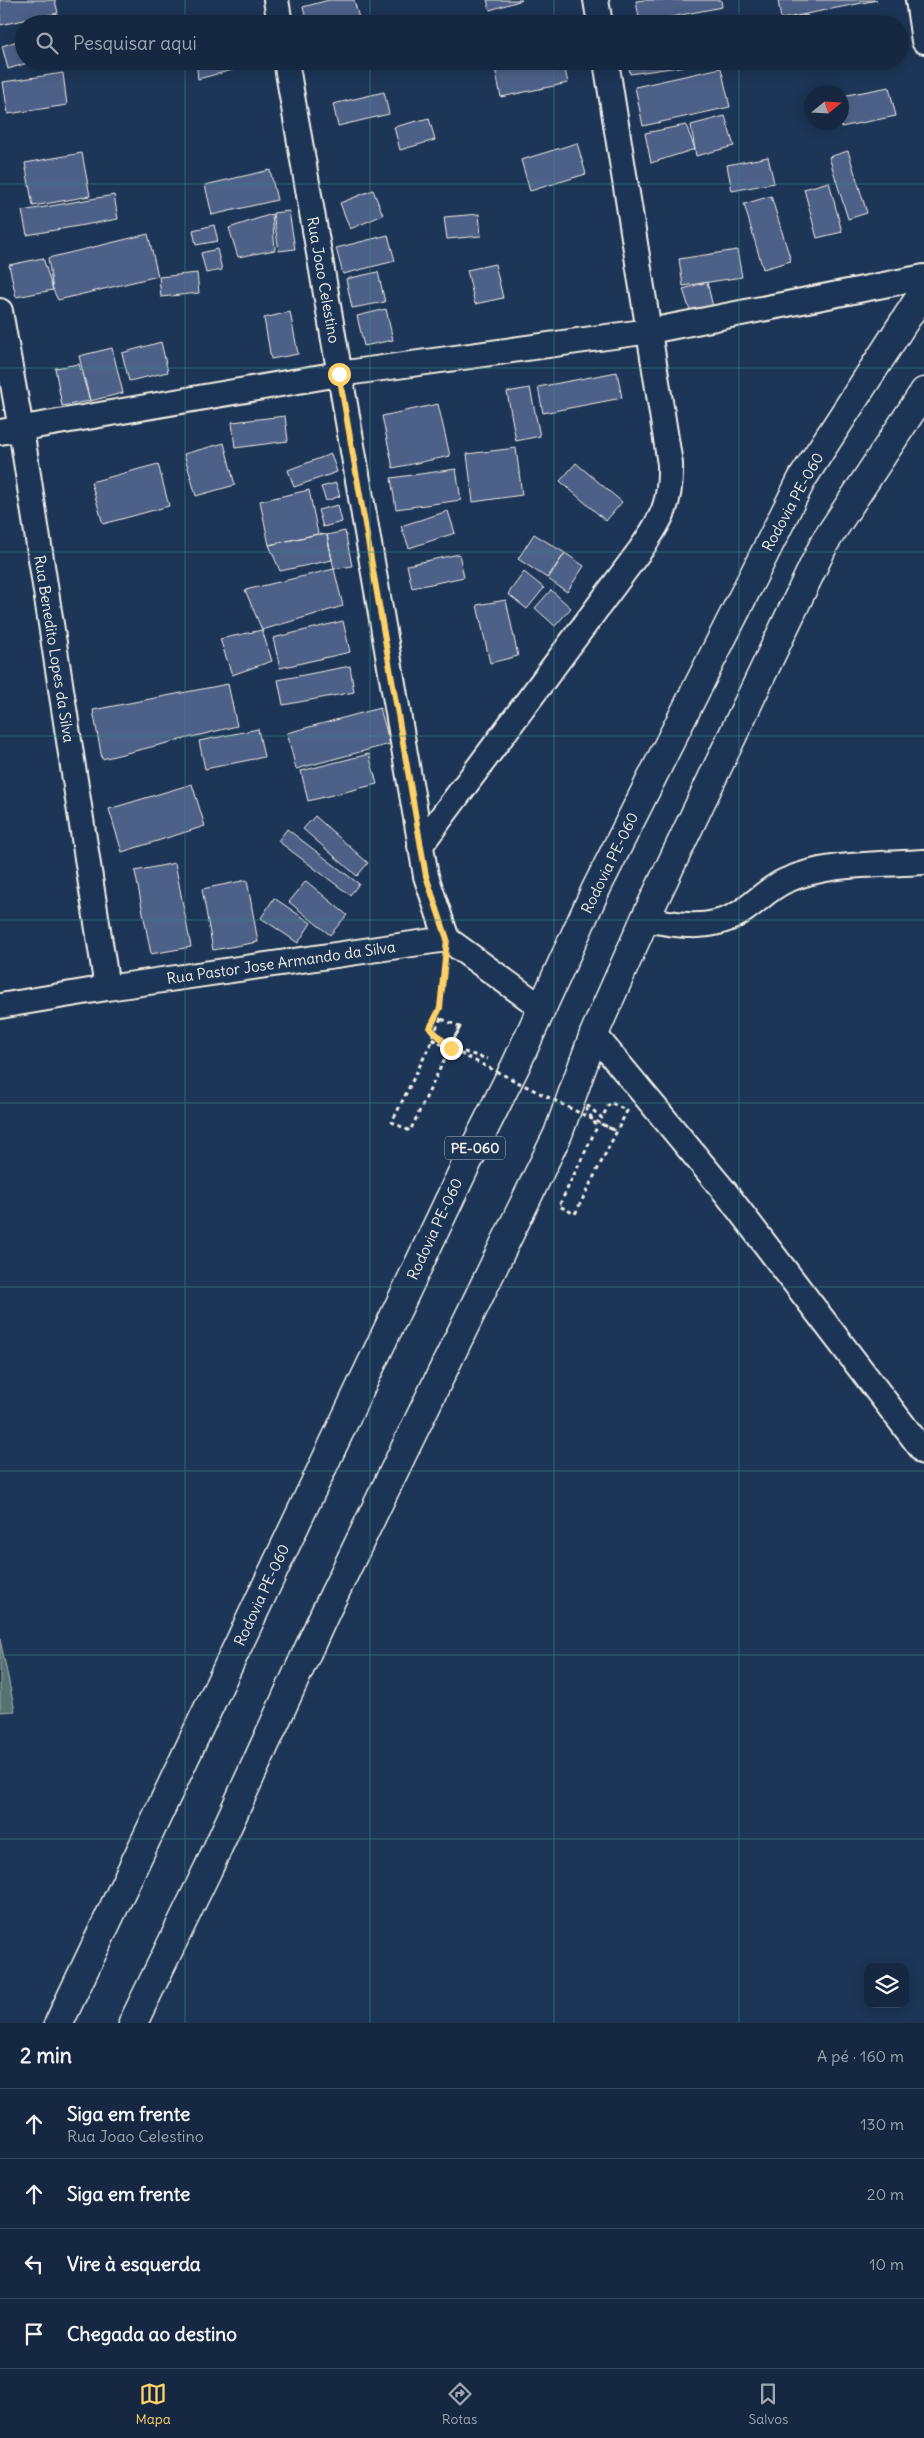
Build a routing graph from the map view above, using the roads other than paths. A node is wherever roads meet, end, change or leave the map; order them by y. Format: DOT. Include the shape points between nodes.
graph roads {
  1 [pos="276,0"];
  2 [pos="596,0"];
  3 [pos="918,0"];
  4 [pos="278,15"];
  5 [pos="598,15"];
  6 [pos="924,41"];
  7 [pos="288,70"];
  8 [pos="607,70"];
  9 [pos="924,277"];
  10 [pos="924,290"];
  11 [pos="0,311"];
  12 [pos="650,331"];
  13 [pos="339,374"];
  14 [pos="924,392"];
  15 [pos="10,431"];
  16 [pos="420,846"];
  17 [pos="924,862"];
  18 [pos="645,919"];
  19 [pos="447,939"];
  20 [pos="106,988"];
  21 [pos="0,1006"];
  22 [pos="542,1008"];
  23 [pos="594,1034"];
  24 [pos="924,1452"];
  25 [pos="59,2023"];
  26 [pos="133,2023"];
  1 -- 4 [label="street"];
  2 -- 5 [label="street"];
  3 -- 6 [label="street"];
  7 -- 13 [label="street, Rua Joao Celestino"];
  8 -- 12 [label="street"];
  9 -- 12 [label="street"];
  10 -- 22 [label="highway, Rodovia PE-060 / PE-060" via="802,479 596,889"];
  11 -- 15 [label="street, Rua Benedito Lopes da Silva"];
  12 -- 13 [label="street"];
  12 -- 16 [label="street" via="670,464 671,490 661,520"];
  13 -- 15 [label="street"];
  13 -- 16 [label="street, Rua Joao Celestino"];
  14 -- 18 [label="highway" via="825,542"];
  15 -- 20 [label="street, Rua Benedito Lopes da Silva"];
  16 -- 19 [label="street, Rua Joao Celestino" via="426,876"];
  17 -- 18 [label="street" via="821,870 784,881 737,914 707,925 673,925"];
  18 -- 23 [label="highway"];
  19 -- 20 [label="street, Rua Pastor Jose Armando da Silva"];
  19 -- 22 [label="street"];
  20 -- 21 [label="street, Rua Pastor Jose Armando da Silva"];
  22 -- 25 [label="highway, Rodovia PE-060 / PE-060"];
  23 -- 24 [label="street" via="726,1193"];
  23 -- 26 [label="highway" via="558,1134 325,1613"];
}
